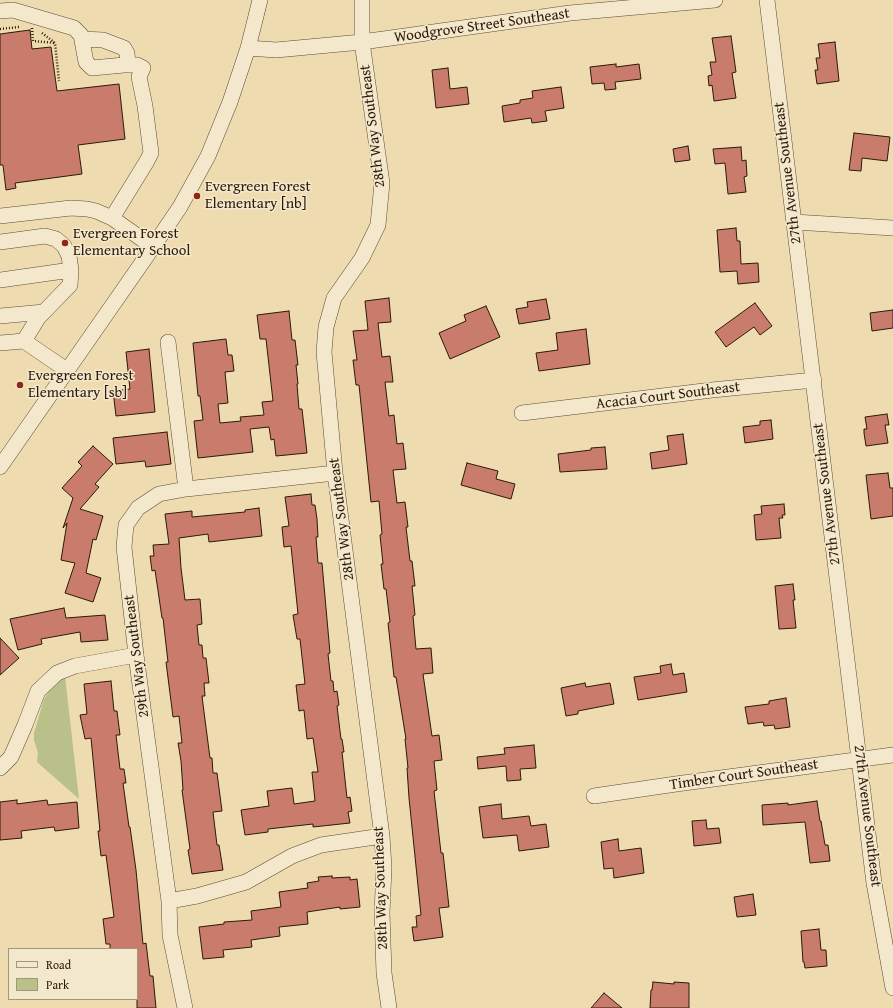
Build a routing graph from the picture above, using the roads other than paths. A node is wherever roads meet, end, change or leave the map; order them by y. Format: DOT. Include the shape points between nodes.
graph roads {
  1 [pos="260,0"];
  2 [pos="362,0"];
  3 [pos="715,0"];
  4 [pos="767,0"];
  5 [pos="569,7"];
  6 [pos="0,11"];
  7 [pos="82,39"];
  8 [pos="362,42"];
  9 [pos="248,48"];
  10 [pos="128,65"];
  11 [pos="0,216"];
  12 [pos="112,218"];
  13 [pos="794,222"];
  14 [pos="893,228"];
  15 [pos="0,242"];
  16 [pos="153,247"];
  17 [pos="71,270"];
  18 [pos="0,280"];
  19 [pos="44,312"];
  20 [pos="0,316"];
  21 [pos="24,341"];
  22 [pos="168,342"];
  23 [pos="0,344"];
  24 [pos="68,371"];
  25 [pos="814,380"];
  26 [pos="522,413"];
  27 [pos="0,466"];
  28 [pos="335,473"];
  29 [pos="186,489"];
  30 [pos="136,655"];
  31 [pos="893,755"];
  32 [pos="860,759"];
  33 [pos="0,768"];
  34 [pos="594,796"];
  35 [pos="382,836"];
  36 [pos="169,901"];
  37 [pos="893,988"];
  38 [pos="185,1008"];
  39 [pos="389,1008"];
  1 -- 9 [label="street"];
  2 -- 8 [label="street, 28th Way Southeast"];
  3 -- 5 [label="street, Woodgrove Street Southeast"];
  4 -- 13 [label="street, 27th Avenue Southeast"];
  5 -- 8 [label="street, Woodgrove Street Southeast"];
  6 -- 7 [label="street" via="13,10 74,28"];
  7 -- 10 [label="street" via="103,40 124,48"];
  7 -- 10 [label="street" via="86,62 92,68"];
  8 -- 9 [label="street, Woodgrove Street Southeast" via="276,50"];
  8 -- 28 [label="street, 28th Way Southeast" via="382,183 378,225 362,258 334,298 326,327 324,352"];
  9 -- 16 [label="street" via="208,156 180,207"];
  10 -- 12 [label="street" via="143,68 139,77 151,153"];
  11 -- 12 [label="street" via="71,208 96,210"];
  12 -- 16 [label="street"];
  13 -- 14 [label="street"];
  13 -- 25 [label="street, 27th Avenue Southeast"];
  15 -- 17 [label="street" via="45,236 56,239 64,246 69,256"];
  16 -- 24 [label="street"];
  17 -- 18 [label="street"];
  17 -- 19 [label="street" via="70,285"];
  19 -- 20 [label="street"];
  19 -- 21 [label="street"];
  21 -- 23 [label="street"];
  21 -- 24 [label="street"];
  22 -- 29 [label="street"];
  24 -- 27 [label="street"];
  25 -- 26 [label="street, Acacia Court Southeast"];
  25 -- 32 [label="street, 27th Avenue Southeast"];
  28 -- 29 [label="street, 29th Way Southeast"];
  28 -- 35 [label="street, 28th Way Southeast"];
  29 -- 30 [label="street, 29th Way Southeast" via="159,494 138,508 126,525 124,547"];
  30 -- 33 [label="street" via="75,666 57,673 38,691 11,757"];
  30 -- 36 [label="street, 29th Way Southeast"];
  31 -- 32 [label="street, Timber Court Southeast"];
  32 -- 34 [label="street, Timber Court Southeast"];
  32 -- 37 [label="street, 27th Avenue Southeast" via="874,883"];
  35 -- 36 [label="street" via="321,845 292,856 246,882"];
  35 -- 39 [label="street, 28th Way Southeast" via="384,973"];
  36 -- 38 [label="street, 29th Way Southeast" via="170,935"];
}
